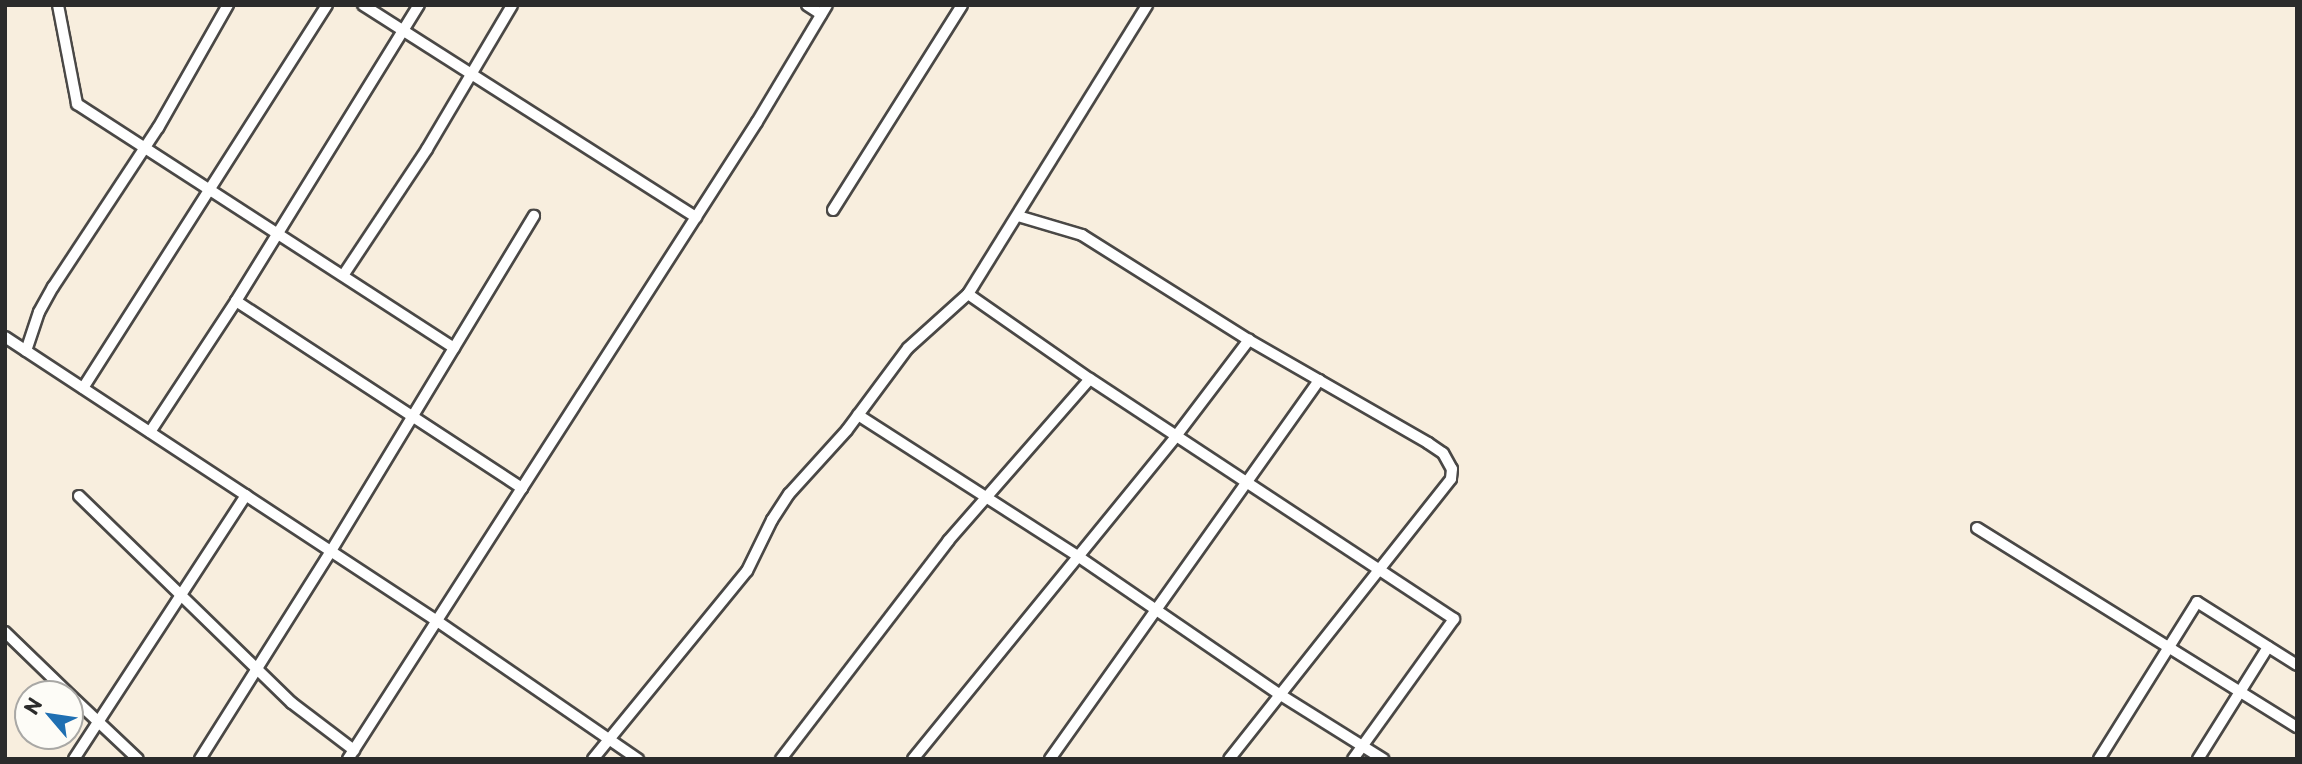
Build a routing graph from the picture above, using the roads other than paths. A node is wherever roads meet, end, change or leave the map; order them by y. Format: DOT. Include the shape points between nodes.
graph roads {
  1 [pos="58,5"];
  2 [pos="228,5"];
  3 [pos="327,5"];
  4 [pos="363,5"];
  5 [pos="419,5"];
  6 [pos="512,5"];
  7 [pos="807,5"];
  8 [pos="962,5"];
  9 [pos="1147,5"];
  10 [pos="824,10"];
  11 [pos="403,31"];
  12 [pos="471,75"];
  13 [pos="145,147"];
  14 [pos="211,189"];
  15 [pos="833,210"];
  16 [pos="534,216"];
  17 [pos="1018,216"];
  18 [pos="696,217"];
  19 [pos="279,232"];
  20 [pos="344,274"];
  21 [pos="968,294"];
  22 [pos="236,301"];
  23 [pos="5,337"];
  24 [pos="1249,340"];
  25 [pos="454,348"];
  26 [pos="26,351"];
  27 [pos="1090,379"];
  28 [pos="1319,380"];
  29 [pos="83,388"];
  30 [pos="858,415"];
  31 [pos="413,416"];
  32 [pos="150,432"];
  33 [pos="1176,436"];
  34 [pos="1245,481"];
  35 [pos="522,488"];
  36 [pos="246,495"];
  37 [pos="79,496"];
  38 [pos="985,499"];
  39 [pos="1977,528"];
  40 [pos="331,551"];
  41 [pos="1076,555"];
  42 [pos="1379,569"];
  43 [pos="180,597"];
  44 [pos="1153,610"];
  45 [pos="437,621"];
  46 [pos="5,632"];
  47 [pos="2170,646"];
  48 [pos="2268,647"];
  49 [pos="2297,665"];
  50 [pos="257,670"];
  51 [pos="54,680"];
  52 [pos="2240,691"];
  53 [pos="1279,694"];
  54 [pos="84,709"];
  55 [pos="98,723"];
  56 [pos="2297,727"];
  57 [pos="608,739"];
  58 [pos="1363,745"];
  59 [pos="351,755"];
  60 [pos="74,759"];
  61 [pos="138,759"];
  62 [pos="201,759"];
  63 [pos="593,759"];
  64 [pos="638,759"];
  65 [pos="781,759"];
  66 [pos="913,759"];
  67 [pos="1049,759"];
  68 [pos="1229,759"];
  69 [pos="1353,759"];
  70 [pos="1384,759"];
  71 [pos="2099,759"];
  72 [pos="2198,759"];
  1 -- 13 [label="street" via="77,104"];
  2 -- 13 [label="street"];
  3 -- 14 [label="street"];
  4 -- 11 [label="street"];
  5 -- 11 [label="street"];
  6 -- 12 [label="street"];
  7 -- 10 [label="street"];
  8 -- 15 [label="street"];
  9 -- 17 [label="street"];
  10 -- 18 [label="street"];
  11 -- 12 [label="street"];
  11 -- 19 [label="street"];
  12 -- 18 [label="street"];
  12 -- 20 [label="street" via="428,149"];
  13 -- 14 [label="street"];
  13 -- 26 [label="street" via="52,287"];
  14 -- 19 [label="street"];
  14 -- 29 [label="street"];
  16 -- 25 [label="street"];
  17 -- 21 [label="street"];
  17 -- 24 [label="street" via="1082,235"];
  18 -- 35 [label="street"];
  19 -- 20 [label="street"];
  19 -- 22 [label="street"];
  20 -- 25 [label="street"];
  21 -- 27 [label="street"];
  21 -- 30 [label="street" via="908,348"];
  22 -- 31 [label="street"];
  22 -- 32 [label="street"];
  23 -- 26 [label="street"];
  24 -- 28 [label="street"];
  24 -- 33 [label="street"];
  25 -- 31 [label="street"];
  26 -- 29 [label="street"];
  27 -- 33 [label="street"];
  27 -- 38 [label="street"];
  28 -- 34 [label="street"];
  28 -- 42 [label="street" via="1443,453 1452,469 1451,479"];
  29 -- 32 [label="street"];
  30 -- 38 [label="street"];
  30 -- 57 [label="street" via="789,494 747,571"];
  31 -- 35 [label="street"];
  31 -- 40 [label="street"];
  32 -- 36 [label="street"];
  33 -- 34 [label="street"];
  33 -- 41 [label="street"];
  34 -- 42 [label="street"];
  34 -- 44 [label="street"];
  35 -- 45 [label="street"];
  36 -- 40 [label="street"];
  36 -- 43 [label="street"];
  37 -- 43 [label="street"];
  38 -- 41 [label="street"];
  38 -- 65 [label="street"];
  39 -- 47 [label="street"];
  40 -- 45 [label="street"];
  40 -- 50 [label="street"];
  41 -- 44 [label="street"];
  41 -- 66 [label="street"];
  42 -- 53 [label="street"];
  42 -- 58 [label="street" via="1454,619"];
  43 -- 50 [label="street"];
  43 -- 55 [label="street"];
  44 -- 53 [label="street"];
  44 -- 67 [label="street"];
  45 -- 57 [label="street"];
  45 -- 59 [label="street"];
  46 -- 51 [label="street"];
  47 -- 48 [label="street" via="2197,602"];
  47 -- 52 [label="street"];
  47 -- 71 [label="street"];
  48 -- 49 [label="street"];
  48 -- 52 [label="street"];
  50 -- 59 [label="street"];
  50 -- 62 [label="street"];
  52 -- 56 [label="street"];
  52 -- 72 [label="street"];
  53 -- 58 [label="street"];
  53 -- 68 [label="street"];
  54 -- 55 [label="street"];
  55 -- 60 [label="street"];
  55 -- 61 [label="street"];
  57 -- 63 [label="street"];
  57 -- 64 [label="street"];
  58 -- 69 [label="street"];
  58 -- 70 [label="street"];
}
